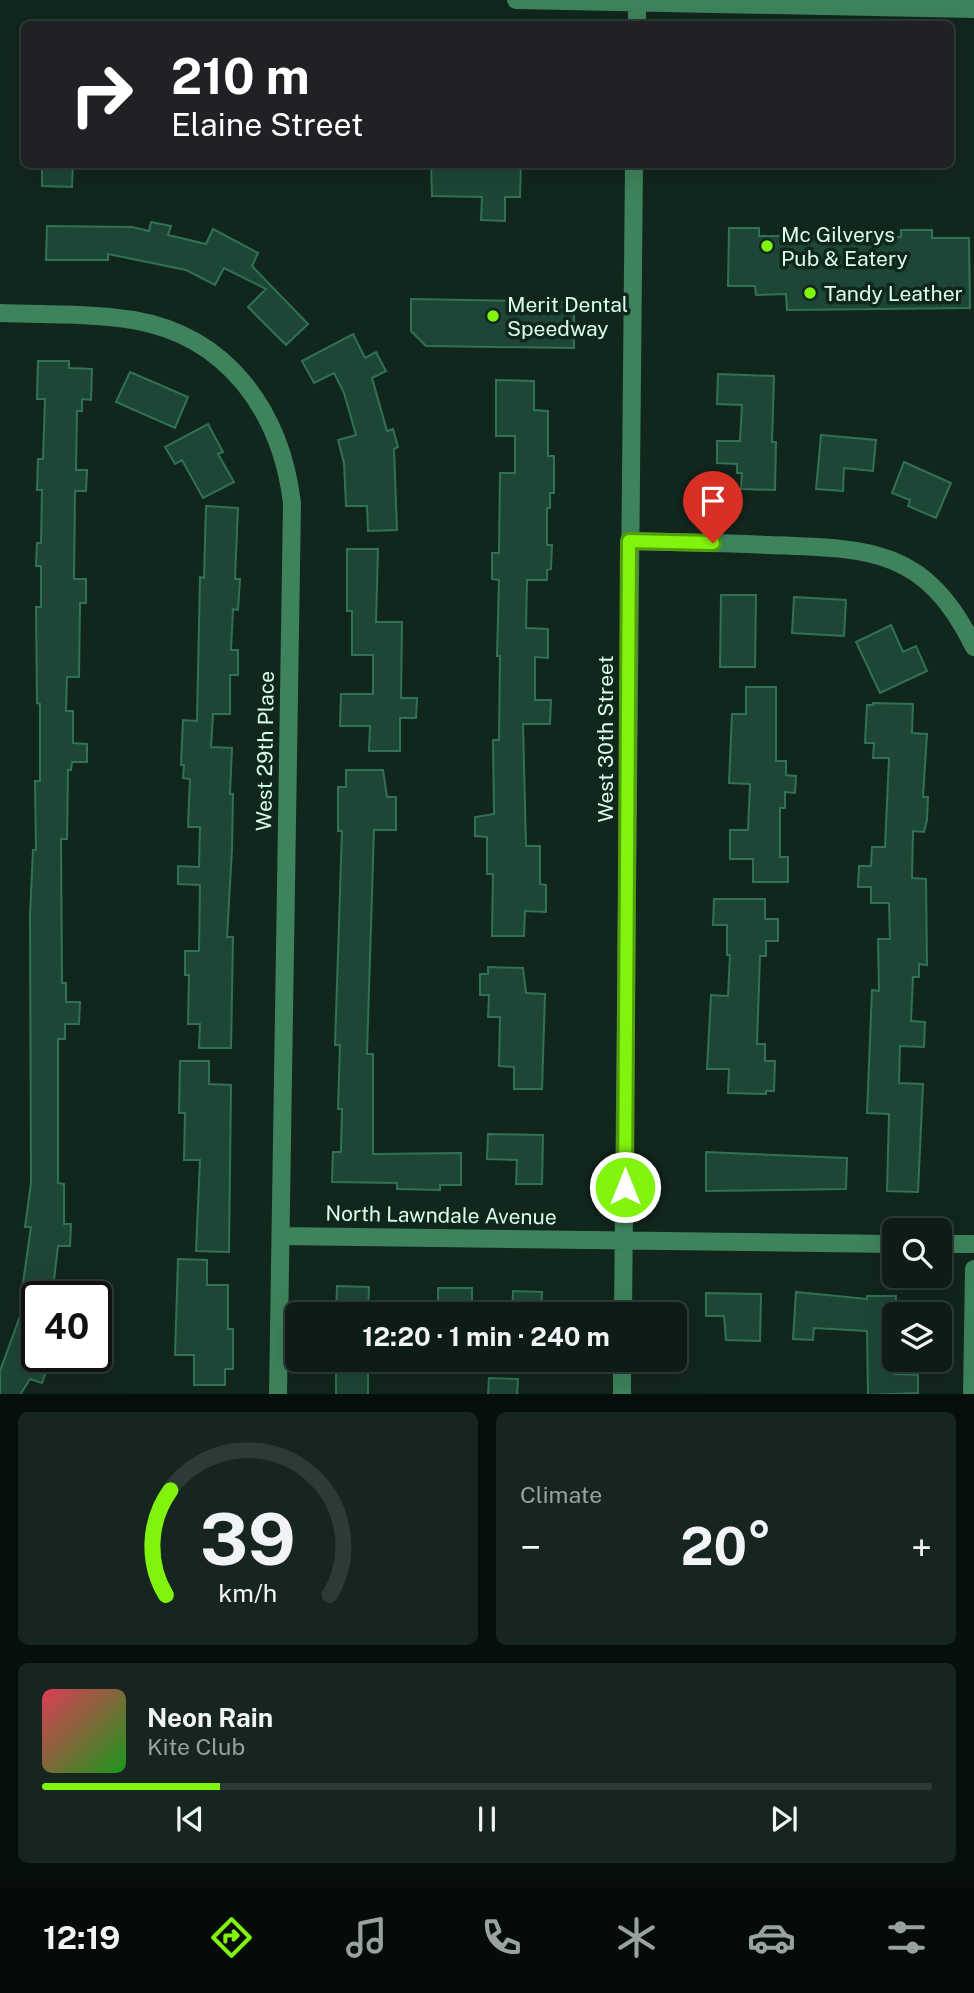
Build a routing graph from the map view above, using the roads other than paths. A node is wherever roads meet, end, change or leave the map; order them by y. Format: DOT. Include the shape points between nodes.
graph roads {
  1 [pos="516,0"];
  2 [pos="637,3"];
  3 [pos="974,9"];
  4 [pos="637,21"];
  5 [pos="634,168"];
  6 [pos="0,313"];
  7 [pos="629,541"];
  8 [pos="974,647"];
  9 [pos="281,1236"];
  10 [pos="624,1241"];
  11 [pos="882,1244"];
  12 [pos="952,1244"];
  13 [pos="974,1244"];
  14 [pos="974,1269"];
  15 [pos="623,1302"];
  16 [pos="622,1372"];
  17 [pos="278,1394"];
  18 [pos="622,1394"];
  19 [pos="972,1394"];
  1 -- 2 [label="street"];
  2 -- 3 [label="street"];
  2 -- 4 [label="street"];
  5 -- 7 [label="street, West 30th Street"];
  6 -- 9 [label="street, West 29th Place" via="114,318 153,324 179,335 213,354 242,380 277,437 292,503"];
  7 -- 8 [label="street" via="842,548 881,555 932,584 957,614"];
  7 -- 10 [label="street, West 30th Street"];
  9 -- 10 [label="street, North Lawndale Avenue"];
  9 -- 17 [label="street, West 29th Place"];
  10 -- 11 [label="street, North Lawndale Avenue"];
  10 -- 15 [label="street, West 30th Street"];
  12 -- 13 [label="street"];
  14 -- 19 [label="street"];
  16 -- 18 [label="street"];
}
